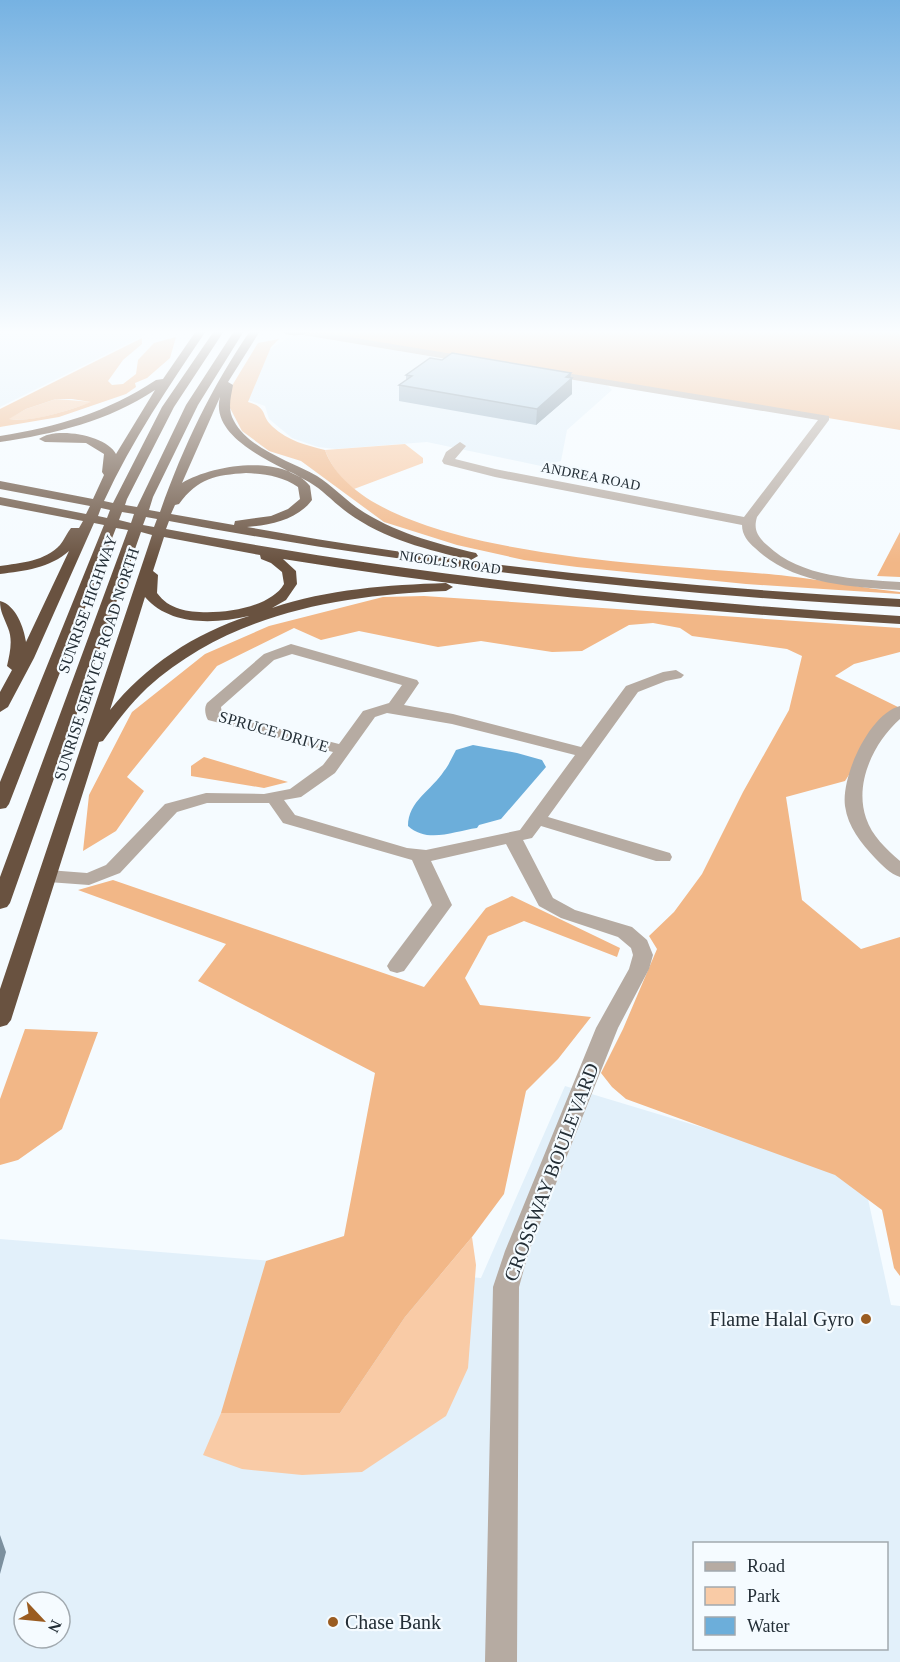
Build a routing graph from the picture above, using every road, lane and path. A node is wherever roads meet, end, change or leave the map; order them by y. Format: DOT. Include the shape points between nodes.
graph roads {
  1 [pos="113,409"];
  2 [pos="148,409"];
  3 [pos="167,409"];
  4 [pos="190,409"];
  5 [pos="209,409"];
  6 [pos="225,409"];
  7 [pos="767,409"];
  8 [pos="0,439"];
  9 [pos="460,446"];
  10 [pos="0,451"];
  11 [pos="0,483"];
  12 [pos="106,483"];
  13 [pos="0,501"];
  14 [pos="0,511"];
  15 [pos="53,513"];
  16 [pos="94,515"];
  17 [pos="159,517"];
  18 [pos="200,521"];
  19 [pos="749,522"];
  20 [pos="206,540"];
  21 [pos="152,555"];
  22 [pos="0,570"];
  23 [pos="900,586"];
  24 [pos="669,587"];
  25 [pos="576,594"];
  26 [pos="900,603"];
  27 [pos="0,605"];
  28 [pos="900,620"];
  29 [pos="676,675"];
  30 [pos="9,688"];
  31 [pos="0,707"];
  32 [pos="394,708"];
  33 [pos="900,711"];
  34 [pos="343,750"];
  35 [pos="88,752"];
  36 [pos="585,753"];
  37 [pos="273,797"];
  38 [pos="1,799"];
  39 [pos="537,819"];
  40 [pos="512,837"];
  41 [pos="419,855"];
  42 [pos="663,856"];
  43 [pos="900,871"];
  44 [pos="48,876"];
  45 [pos="0,903"];
  46 [pos="397,966"];
  47 [pos="0,1020"];
  48 [pos="501,1662"];
  1 -- 8 [label="highway" via="52,429"];
  2 -- 12 [label="highway"];
  3 -- 38 [label="highway, SUNRISE HIGHWAY" via="120,499"];
  4 -- 45 [label="highway, SUNRISE HIGHWAY" via="147,497"];
  5 -- 17 [label="highway, SUNRISE SERVICE ROAD NORTH"];
  6 -- 24 [label="highway" via="236,432 255,449 314,479 371,521 410,538 460,553"];
  7 -- 19 [label="street" via="825,418"];
  9 -- 19 [label="street, ANDREA ROAD" via="448,461"];
  10 -- 12 [label="highway" via="52,438 92,441 110,453"];
  11 -- 17 [label="highway, NICOLLS ROAD"];
  12 -- 16 [label="highway"];
  13 -- 15 [label="highway"];
  14 -- 15 [label="highway"];
  15 -- 16 [label="highway, NICOLLS ROAD"];
  16 -- 20 [label="highway, NICOLLS ROAD"];
  16 -- 22 [label="highway" via="57,553 29,565"];
  16 -- 30 [label="highway"];
  17 -- 18 [label="highway, NICOLLS ROAD"];
  17 -- 18 [label="highway" via="185,487 218,472 274,472 296,479 306,490 302,505 279,518 246,524"];
  17 -- 21 [label="highway, SUNRISE SERVICE ROAD NORTH"];
  18 -- 24 [label="highway, NICOLLS ROAD" via="430,561"];
  19 -- 23 [label="street" via="749,532 759,546 786,564 830,578"];
  20 -- 21 [label="highway" via="278,561 290,572 290,587 277,600 252,611 186,615 161,607 152,599 148,590"];
  20 -- 25 [label="highway, NICOLLS ROAD" via="400,572"];
  21 -- 35 [label="highway, SUNRISE SERVICE ROAD NORTH"];
  24 -- 26 [label="highway, NICOLLS ROAD"];
  25 -- 28 [label="highway, NICOLLS ROAD"];
  25 -- 35 [label="highway" via="457,587 397,589 333,598 264,616 202,642 153,674 119,709"];
  27 -- 30 [label="highway" via="11,617 19,636"];
  29 -- 36 [label="street" via="632,689"];
  30 -- 31 [label="highway"];
  32 -- 34 [label="street, SPRUCE DRIVE" via="369,714"];
  32 -- 34 [label="street, SPRUCE DRIVE" via="411,683 291,649 269,657 213,706 214,717"];
  32 -- 36 [label="street, SPRUCE DRIVE"];
  33 -- 43 [label="street" via="874,736 854,784 852,802 870,842"];
  34 -- 37 [label="street, SPRUCE DRIVE" via="329,769 295,793"];
  35 -- 44 [label="highway, SUNRISE SERVICE ROAD NORTH"];
  36 -- 39 [label="street"];
  37 -- 41 [label="street" via="290,819"];
  37 -- 44 [label="street, SPRUCE DRIVE" via="207,798 171,808 113,869 89,879"];
  39 -- 40 [label="street" via="526,834"];
  39 -- 42 [label="street"];
  40 -- 41 [label="street"];
  40 -- 48 [label="street, CROSSWAY BOULEVARD" via="546,902 561,911 624,932 640,945 644,955 607,1028 508,1276 504,1329"];
  41 -- 46 [label="street" via="442,905"];
  44 -- 47 [label="highway, SUNRISE SERVICE ROAD NORTH"];
}
